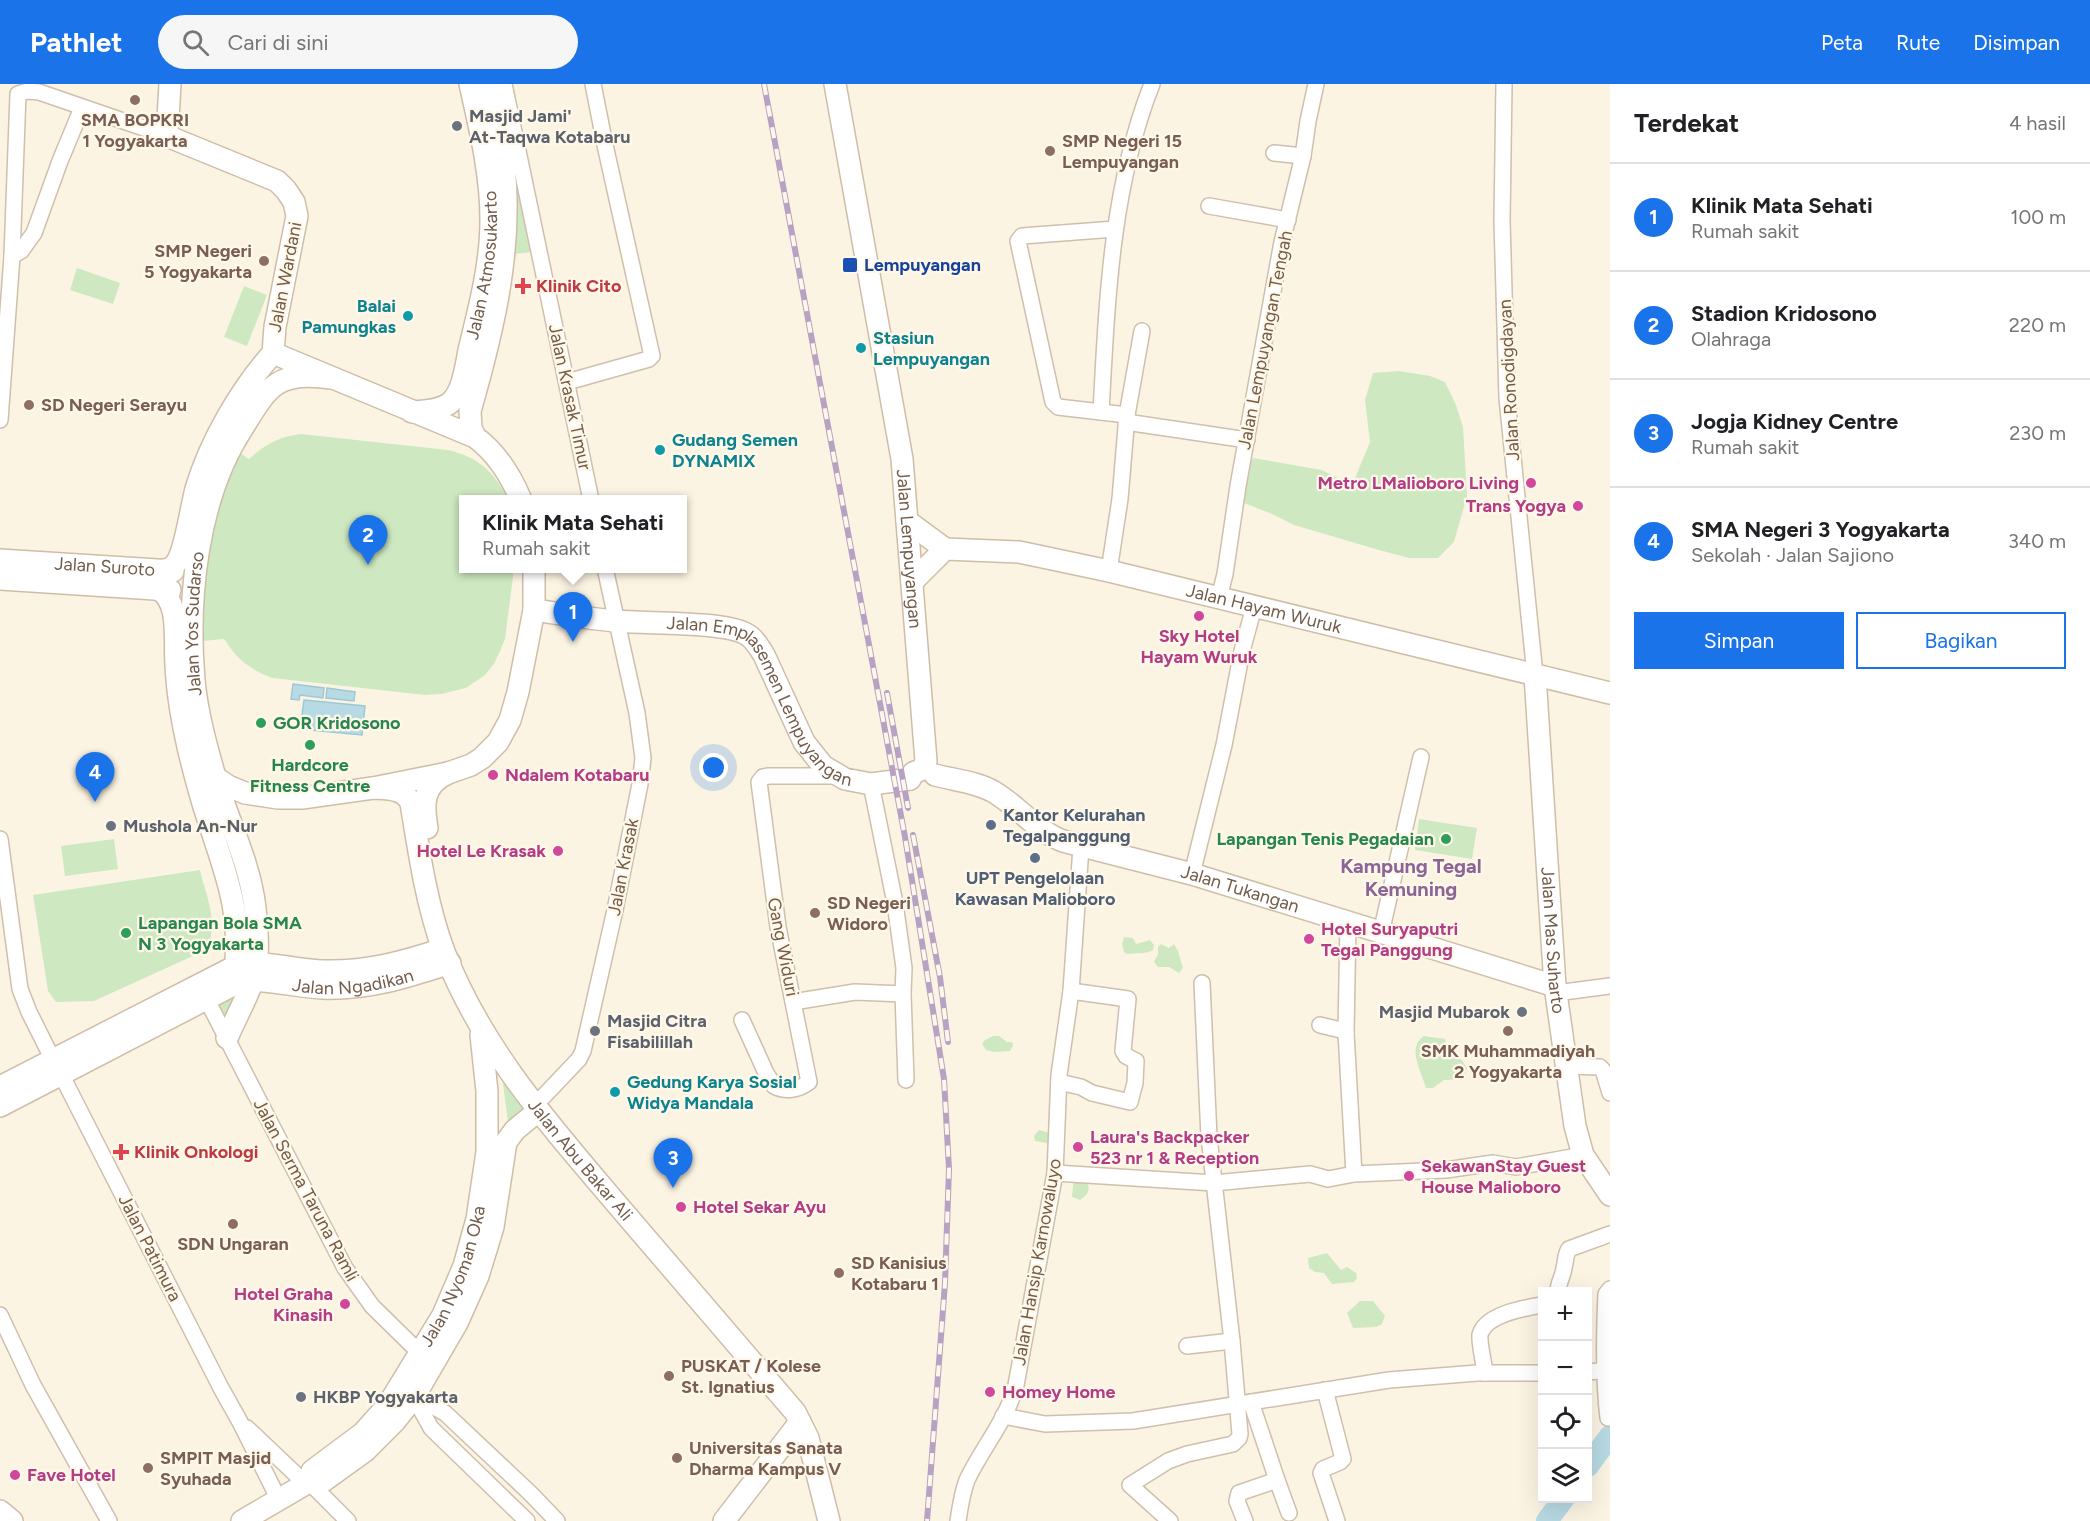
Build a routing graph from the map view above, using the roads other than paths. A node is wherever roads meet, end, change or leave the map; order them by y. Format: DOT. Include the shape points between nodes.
graph roads {
  1 [pos="170,84"];
  2 [pos="470,84"];
  3 [pos="488,84"];
  4 [pos="504,84"];
  5 [pos="593,84"];
  6 [pos="835,84"];
  7 [pos="1152,84"];
  8 [pos="1316,84"];
  9 [pos="1504,84"];
  10 [pos="19,89"];
  11 [pos="82,108"];
  12 [pos="167,136"];
  13 [pos="1274,153"];
  14 [pos="1303,156"];
  15 [pos="504,164"];
  16 [pos="1209,206"];
  17 [pos="1288,220"];
  18 [pos="1115,229"];
  19 [pos="6,256"];
  20 [pos="490,297"];
  21 [pos="1142,332"];
  22 [pos="273,353"];
  23 [pos="331,378"];
  24 [pos="567,382"];
  25 [pos="412,412"];
  26 [pos="1101,412"];
  27 [pos="1127,418"];
  28 [pos="0,420"];
  29 [pos="476,437"];
  30 [pos="1247,440"];
  31 [pos="518,495"];
  32 [pos="590,495"];
  33 [pos="907,521"];
  34 [pos="945,549"];
  35 [pos="199,551"];
  36 [pos="0,560"];
  37 [pos="1109,571"];
  38 [pos="534,573"];
  39 [pos="606,573"];
  40 [pos="917,576"];
  41 [pos="0,579"];
  42 [pos="158,580"];
  43 [pos="1219,598"];
  44 [pos="1254,607"];
  45 [pos="534,610"];
  46 [pos="194,612"];
  47 [pos="616,621"];
  48 [pos="1535,675"];
  49 [pos="186,682"];
  50 [pos="1610,693"];
  51 [pos="1421,757"];
  52 [pos="448,773"];
  53 [pos="935,775"];
  54 [pos="837,776"];
  55 [pos="215,777"];
  56 [pos="910,779"];
  57 [pos="871,784"];
  58 [pos="373,788"];
  59 [pos="0,839"];
  60 [pos="1080,847"];
  61 [pos="1192,874"];
  62 [pos="1348,923"];
  63 [pos="1381,933"];
  64 [pos="446,956"];
  65 [pos="244,973"];
  66 [pos="1202,983"];
  67 [pos="1610,986"];
  68 [pos="1555,989"];
  69 [pos="202,991"];
  70 [pos="1071,991"];
  71 [pos="903,994"];
  72 [pos="794,1002"];
  73 [pos="742,1020"];
  74 [pos="479,1025"];
  75 [pos="1320,1025"];
  76 [pos="1346,1033"];
  77 [pos="227,1038"];
  78 [pos="1566,1066"];
  79 [pos="57,1067"];
  80 [pos="906,1080"];
  81 [pos="1059,1082"];
  82 [pos="0,1087"];
  83 [pos="1610,1093"];
  84 [pos="541,1104"];
  85 [pos="0,1106"];
  86 [pos="1583,1155"];
  87 [pos="1055,1173"];
  88 [pos="1354,1174"];
  89 [pos="1214,1183"];
  90 [pos="1610,1195"];
  91 [pos="1610,1234"];
  92 [pos="1558,1287"];
  93 [pos="1610,1289"];
  94 [pos="1538,1306"];
  95 [pos="0,1315"];
  96 [pos="1232,1341"];
  97 [pos="1187,1346"];
  98 [pos="426,1359"];
  99 [pos="1607,1371"];
  100 [pos="1592,1372"];
  101 [pos="1485,1373"];
  102 [pos="1538,1373"];
  103 [pos="1325,1390"];
  104 [pos="407,1392"];
  105 [pos="1244,1403"];
  106 [pos="1003,1416"];
  107 [pos="1610,1418"];
  108 [pos="240,1422"];
  109 [pos="800,1422"];
  110 [pos="1277,1480"];
  111 [pos="308,1483"];
  112 [pos="530,1493"];
  113 [pos="279,1500"];
  114 [pos="514,1508"];
  115 [pos="0,1511"];
  116 [pos="1289,1513"];
  117 [pos="12,1521"];
  118 [pos="109,1521"];
  119 [pos="242,1521"];
  120 [pos="348,1521"];
  121 [pos="527,1521"];
  122 [pos="557,1521"];
  123 [pos="724,1521"];
  124 [pos="829,1521"];
  125 [pos="843,1521"];
  126 [pos="958,1521"];
  127 [pos="1170,1521"];
  128 [pos="1245,1521"];
  129 [pos="1337,1521"];
  1 -- 12 [label="street"];
  2 -- 15 [label="street, Jalan Atmosukarto"];
  3 -- 15 [label="street, Jalan Atmosukarto"];
  4 -- 15 [label="street, Jalan Krasak Timur"];
  5 -- 24 [label="street" via="652,356"];
  6 -- 33 [label="street, Jalan Lempuyangan" via="902,459"];
  7 -- 18 [label="street" via="1126,169"];
  8 -- 14 [label="street, Jalan Lempuyangan Tengah"];
  9 -- 48 [label="street, Jalan Ronodigdayan" via="1506,398"];
  10 -- 11 [label="street"];
  10 -- 19 [label="street"];
  11 -- 12 [label="street"];
  11 -- 19 [label="street" via="34,233 21,251"];
  12 -- 22 [label="street, Jalan Wardani" via="276,181 294,202 296,226"];
  13 -- 14 [label="street"];
  14 -- 17 [label="street, Jalan Lempuyangan Tengah"];
  15 -- 20 [label="street, Jalan Atmosukarto"];
  15 -- 24 [label="street, Jalan Krasak Timur"];
  16 -- 17 [label="street"];
  17 -- 30 [label="street, Jalan Lempuyangan Tengah"];
  18 -- 26 [label="street"];
  18 -- 26 [label="street" via="1022,236 1018,241 1053,402 1058,407"];
  19 -- 28 [label="street"];
  20 -- 25 [label="street, Jalan Atmosukarto" via="456,396 443,407"];
  20 -- 29 [label="street, Jalan Atmosukarto" via="470,411"];
  21 -- 27 [label="street"];
  22 -- 23 [label="street"];
  22 -- 42 [label="street, Jalan Yos Sudarso" via="254,376 208,454 178,560"];
  23 -- 25 [label="street"];
  23 -- 35 [label="street, Jalan Yos Sudarso" via="286,379 261,398 220,472"];
  24 -- 32 [label="street, Jalan Krasak Timur"];
  25 -- 29 [label="street"];
  26 -- 27 [label="street"];
  27 -- 30 [label="street"];
  27 -- 37 [label="street"];
  29 -- 31 [label="street" via="500,462"];
  30 -- 43 [label="street, Jalan Lempuyangan Tengah"];
  33 -- 34 [label="street"];
  33 -- 40 [label="street, Jalan Lempuyangan"];
  34 -- 37 [label="street, Jalan Hayam Wuruk" via="1019,552"];
  34 -- 40 [label="street"];
  35 -- 42 [label="street, Jalan Suroto" via="184,570"];
  35 -- 46 [label="street, Jalan Yos Sudarso"];
  36 -- 42 [label="street, Jalan Suroto"];
  37 -- 43 [label="street, Jalan Hayam Wuruk"];
  38 -- 45 [label="street"];
  39 -- 47 [label="street"];
  40 -- 53 [label="street, Jalan Lempuyangan"];
  40 -- 56 [label="street, Jalan Lempuyangan" via="926,761 923,769"];
  41 -- 42 [label="street, Jalan Suroto"];
  42 -- 46 [label="street, Jalan Suroto" via="182,594"];
  42 -- 49 [label="street" via="173,609"];
  43 -- 44 [label="street, Jalan Hayam Wuruk"];
  44 -- 48 [label="street, Jalan Hayam Wuruk"];
  44 -- 61 [label="street"];
  45 -- 47 [label="street, Jalan Emplasemen Lempuyangan"];
  45 -- 52 [label="street" via="518,692 504,732 482,758"];
  46 -- 49 [label="street, Jalan Yos Sudarso"];
  47 -- 54 [label="street, Jalan Emplasemen Lempuyangan" via="705,626 747,634 764,655 810,752"];
  47 -- 84 [label="street, Jalan Krasak" via="640,731 642,776 583,1051"];
  48 -- 50 [label="street, Jalan Hayam Wuruk"];
  48 -- 68 [label="street, Jalan Mas Suharto"];
  49 -- 55 [label="street, Jalan Yos Sudarso"];
  49 -- 65 [label="street" via="186,740 234,902"];
  51 -- 63 [label="street"];
  52 -- 58 [label="street"];
  52 -- 84 [label="street, Jalan Abu Bakar Ali" via="431,785 425,808 435,876 449,926 492,1023"];
  53 -- 56 [label="street" via="923,782"];
  53 -- 60 [label="street, Jalan Tukangan" via="994,792 1055,838"];
  54 -- 57 [label="street, Jalan Emplasemen Lempuyangan"];
  54 -- 72 [label="street, Gang Widuri" via="769,776 759,782 778,927"];
  55 -- 58 [label="street" via="237,790 278,798"];
  55 -- 65 [label="street, Jalan Yos Sudarso" via="253,895 256,922"];
  56 -- 57 [label="street, Jalan Emplasemen Lempuyangan"];
  57 -- 71 [label="street" via="895,903 904,968"];
  58 -- 64 [label="street, Jalan Abu Bakar Ali" via="399,791 409,798 424,879"];
  59 -- 79 [label="street, Jalan Patimura" via="20,989"];
  60 -- 61 [label="street, Jalan Tukangan"];
  60 -- 70 [label="street, Jalan Hansip Karnowaluyo"];
  61 -- 62 [label="street, Jalan Tukangan"];
  62 -- 63 [label="street, Jalan Tukangan"];
  62 -- 76 [label="street"];
  63 -- 68 [label="street, Jalan Tukangan"];
  64 -- 65 [label="street, Jalan Ngadikan" via="390,965 352,979 307,970"];
  64 -- 74 [label="street, Jalan Abu Bakar Ali"];
  65 -- 69 [label="street"];
  65 -- 77 [label="street"];
  66 -- 89 [label="street"];
  67 -- 68 [label="street"];
  68 -- 78 [label="street, Jalan Mas Suharto"];
  69 -- 77 [label="street, Jalan Serma Taruna Ramli"];
  69 -- 79 [label="street"];
  70 -- 81 [label="street, Jalan Hansip Karnowaluyo"];
  70 -- 81 [label="street" via="1129,1000 1124,1051 1136,1061 1135,1083 1129,1102"];
  71 -- 72 [label="street" via="855,992"];
  71 -- 80 [label="street"];
  72 -- 73 [label="street, Gang Widuri" via="809,1078 806,1085 785,1090 774,1086"];
  74 -- 84 [label="street, Jalan Abu Bakar Ali" via="504,1065"];
  74 -- 98 [label="street, Jalan Nyoman Oka" via="488,1125 481,1199 470,1250"];
  75 -- 76 [label="street"];
  76 -- 88 [label="street"];
  77 -- 98 [label="street, Jalan Serma Taruna Ramli" via="345,1268 372,1306"];
  78 -- 83 [label="street" via="1600,1067"];
  78 -- 86 [label="street, Jalan Mas Suharto"];
  79 -- 82 [label="street"];
  79 -- 85 [label="street"];
  79 -- 108 [label="street, Jalan Patimura"];
  81 -- 87 [label="street, Jalan Hansip Karnowaluyo"];
  84 -- 98 [label="street, Jalan Nyoman Oka" via="505,1145 483,1262 464,1310"];
  84 -- 109 [label="street, Jalan Abu Bakar Ali"];
  84 -- 125 [label="street, Jalan Abu Bakar Ali" via="808,1411 824,1445"];
  86 -- 88 [label="street" via="1516,1167 1493,1163 1446,1170"];
  86 -- 90 [label="street, Jalan Mas Suharto"];
  87 -- 89 [label="street"];
  87 -- 106 [label="street, Jalan Hansip Karnowaluyo" via="1016,1385"];
  88 -- 89 [label="street" via="1329,1179 1310,1174"];
  89 -- 96 [label="street"];
  91 -- 92 [label="street" via="1566,1252"];
  93 -- 99 [label="street" via="1606,1294"];
  94 -- 101 [label="street" via="1488,1322 1480,1335"];
  95 -- 118 [label="street" via="33,1385"];
  96 -- 97 [label="street"];
  96 -- 105 [label="street"];
  98 -- 104 [label="street, Jalan Nyoman Oka"];
  99 -- 100 [label="street"];
  99 -- 107 [label="street"];
  101 -- 102 [label="street"];
  101 -- 103 [label="street" via="1389,1380"];
  103 -- 105 [label="street"];
  103 -- 129 [label="street" via="1342,1459 1321,1473"];
  104 -- 111 [label="street, Jalan Nyoman Oka" via="363,1433 312,1471"];
  104 -- 112 [label="street" via="445,1413"];
  104 -- 114 [label="street" via="431,1428"];
  105 -- 106 [label="street" via="1133,1421 1045,1424"];
  105 -- 110 [label="street"];
  105 -- 127 [label="street" via="1236,1441 1168,1461 1130,1485"];
  106 -- 126 [label="street, Jalan Hansip Karnowaluyo" via="967,1480"];
  108 -- 111 [label="street, Jalan Patimura"];
  108 -- 113 [label="street, Jalan Patimura"];
  109 -- 123 [label="street"];
  109 -- 124 [label="street, Jalan Abu Bakar Ali" via="811,1448"];
  110 -- 116 [label="street"];
  110 -- 128 [label="street" via="1239,1493 1237,1502"];
  111 -- 113 [label="street, Jalan Nyoman Oka"];
  111 -- 120 [label="street, Jalan Patimura"];
  112 -- 114 [label="street"];
  112 -- 122 [label="street"];
  113 -- 119 [label="street, Jalan Nyoman Oka"];
  114 -- 121 [label="street"];
  115 -- 117 [label="street"];
}
